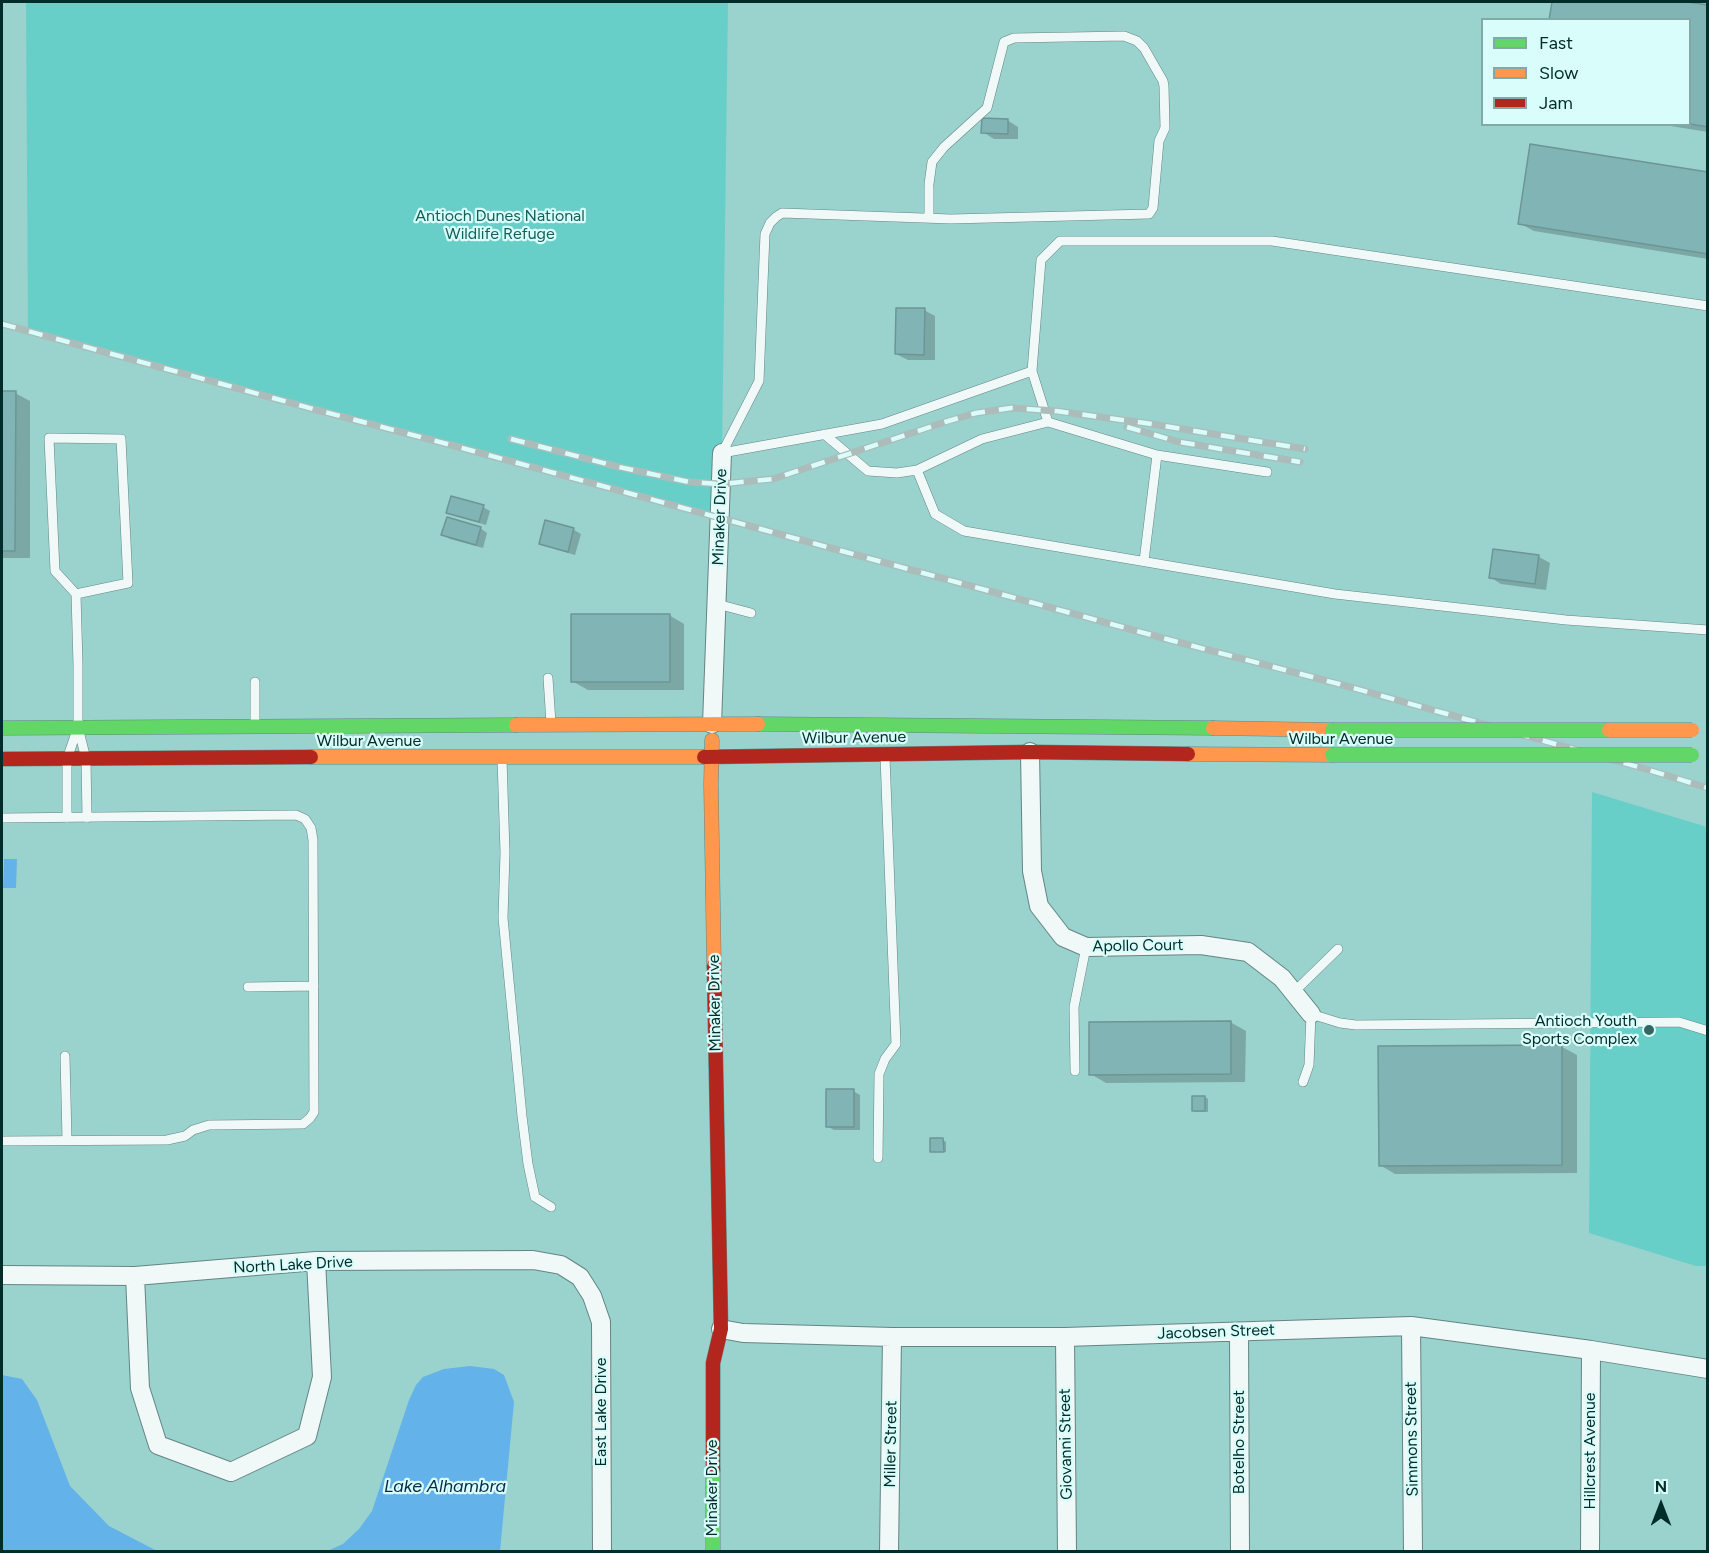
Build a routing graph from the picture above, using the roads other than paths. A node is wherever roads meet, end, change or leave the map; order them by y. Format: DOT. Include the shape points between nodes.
graph roads {
  1 [pos="929,218"];
  2 [pos="1707,306"];
  3 [pos="1032,371"];
  4 [pos="1048,422"];
  5 [pos="824,434"];
  6 [pos="722,453"];
  7 [pos="1157,455"];
  8 [pos="917,470"];
  9 [pos="1266,472"];
  10 [pos="1144,561"];
  11 [pos="76,594"];
  12 [pos="717,604"];
  13 [pos="751,612"];
  14 [pos="1707,630"];
  15 [pos="548,678"];
  16 [pos="255,682"];
  17 [pos="712,724"];
  18 [pos="551,725"];
  19 [pos="78,727"];
  20 [pos="255,727"];
  21 [pos="1029,727"];
  22 [pos="2,728"];
  23 [pos="1707,730"];
  24 [pos="1029,752"];
  25 [pos="885,754"];
  26 [pos="1707,755"];
  27 [pos="711,757"];
  28 [pos="176,758"];
  29 [pos="502,758"];
  30 [pos="2,759"];
  31 [pos="67,759"];
  32 [pos="86,759"];
  33 [pos="2,818"];
  34 [pos="67,818"];
  35 [pos="87,818"];
  36 [pos="1086,947"];
  37 [pos="1338,949"];
  38 [pos="314,986"];
  39 [pos="248,987"];
  40 [pos="1294,992"];
  41 [pos="1311,1014"];
  42 [pos="1707,1031"];
  43 [pos="65,1056"];
  44 [pos="1074,1071"];
  45 [pos="1303,1082"];
  46 [pos="67,1140"];
  47 [pos="2,1141"];
  48 [pos="879,1158"];
  49 [pos="551,1206"];
  50 [pos="316,1261"];
  51 [pos="2,1275"];
  52 [pos="135,1276"];
  53 [pos="580,1277"];
  54 [pos="1411,1326"];
  55 [pos="721,1329"];
  56 [pos="1239,1332"];
  57 [pos="892,1337"];
  58 [pos="1065,1337"];
  59 [pos="1590,1350"];
  60 [pos="1707,1369"];
  61 [pos="602,1551"];
  62 [pos="713,1551"];
  63 [pos="889,1551"];
  64 [pos="1067,1551"];
  65 [pos="1240,1551"];
  66 [pos="1413,1551"];
  67 [pos="1590,1551"];
  1 -- 1 [label="lane" via="1149,214 1153,208 1159,141 1165,128 1164,86 1144,48 1124,36 1014,38 1004,42 987,108 932,162"];
  1 -- 6 [label="lane" via="782,213 770,223 765,234 759,381"];
  2 -- 3 [label="lane" via="1272,241 1059,241 1041,260"];
  3 -- 4 [label="lane"];
  3 -- 5 [label="lane" via="882,424"];
  4 -- 7 [label="lane"];
  4 -- 8 [label="lane" via="982,439"];
  5 -- 6 [label="lane"];
  5 -- 8 [label="lane" via="868,471"];
  6 -- 12 [label="street, Minaker Drive"];
  7 -- 9 [label="lane"];
  7 -- 10 [label="lane"];
  8 -- 10 [label="lane" via="935,514 964,531"];
  10 -- 14 [label="lane" via="1335,594 1566,620"];
  11 -- 11 [label="lane" via="55,571 50,438 122,439 128,583"];
  11 -- 19 [label="lane"];
  12 -- 13 [label="lane"];
  12 -- 17 [label="street, Minaker Drive"];
  15 -- 18 [label="lane"];
  16 -- 20 [label="lane"];
  17 -- 18 [label="main road, Wilbur Avenue"];
  17 -- 21 [label="main road, Wilbur Avenue"];
  17 -- 27 [label="main road, Minaker Drive"];
  18 -- 20 [label="main road, Wilbur Avenue"];
  19 -- 20 [label="main road, Wilbur Avenue"];
  19 -- 22 [label="main road, Wilbur Avenue"];
  19 -- 31 [label="lane"];
  19 -- 32 [label="lane"];
  20 -- 28 [label="main road" via="241,744 204,746"];
  21 -- 23 [label="main road, Wilbur Avenue, bridge"];
  21 -- 24 [label="main road"];
  24 -- 25 [label="main road, Wilbur Avenue"];
  24 -- 26 [label="main road, Wilbur Avenue, bridge"];
  24 -- 36 [label="street, Apollo Court" via="1032,871 1040,906 1063,937"];
  25 -- 27 [label="main road, Wilbur Avenue"];
  25 -- 48 [label="lane" via="896,1044 879,1074"];
  27 -- 29 [label="main road, Wilbur Avenue"];
  27 -- 55 [label="main road, Minaker Drive"];
  28 -- 29 [label="main road, Wilbur Avenue"];
  28 -- 32 [label="main road, Wilbur Avenue"];
  29 -- 49 [label="lane" via="503,918 528,1164 535,1197"];
  30 -- 31 [label="main road, Wilbur Avenue"];
  31 -- 32 [label="main road, Wilbur Avenue"];
  31 -- 34 [label="lane"];
  32 -- 35 [label="lane"];
  33 -- 34 [label="lane"];
  34 -- 35 [label="lane"];
  35 -- 38 [label="lane" via="296,815 305,819 313,840"];
  36 -- 40 [label="street, Apollo Court" via="1201,945 1248,952"];
  36 -- 44 [label="lane" via="1074,1007"];
  37 -- 40 [label="lane"];
  38 -- 39 [label="lane"];
  38 -- 46 [label="lane" via="314,1112 303,1124 209,1125 167,1140"];
  40 -- 41 [label="street, Apollo Court"];
  41 -- 42 [label="lane" via="1356,1025 1679,1022"];
  41 -- 45 [label="lane" via="1309,1065"];
  43 -- 46 [label="lane"];
  46 -- 47 [label="lane"];
  50 -- 52 [label="street, North Lake Drive"];
  50 -- 52 [label="street" via="321,1377 307,1436 231,1472 158,1445 140,1388"];
  50 -- 53 [label="street, North Lake Drive" via="533,1260 561,1265"];
  51 -- 52 [label="street, North Lake Drive"];
  53 -- 61 [label="street, East Lake Drive" via="601,1322"];
  54 -- 56 [label="street, Jacobsen Street"];
  54 -- 59 [label="street, Jacobsen Street"];
  54 -- 66 [label="street, Simmons Street"];
  55 -- 57 [label="street, Jacobsen Street"];
  55 -- 62 [label="main road, Minaker Drive" via="713,1364"];
  56 -- 58 [label="street, Jacobsen Street"];
  56 -- 65 [label="street, Botelho Street"];
  57 -- 58 [label="street, Jacobsen Street"];
  57 -- 63 [label="street, Miller Street"];
  58 -- 64 [label="street, Giovanni Street"];
  59 -- 60 [label="street, Jacobsen Street"];
  59 -- 67 [label="street, Hillcrest Avenue"];
}
